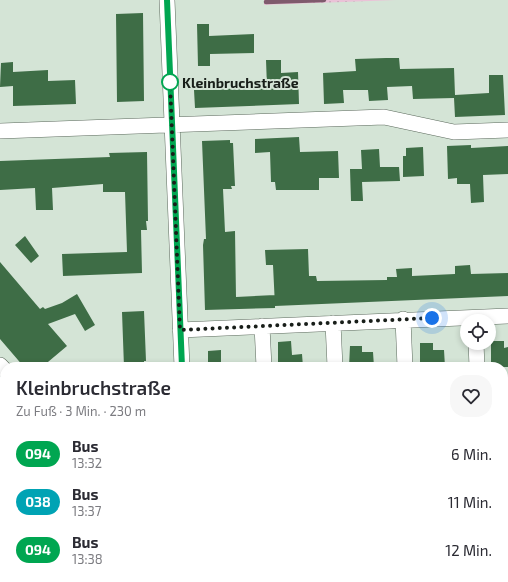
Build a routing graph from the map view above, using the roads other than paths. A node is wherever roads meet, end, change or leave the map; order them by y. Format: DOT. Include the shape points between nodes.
graph roads {
  1 [pos="167,0"];
  2 [pos="171,125"];
  3 [pos="508,130"];
  4 [pos="0,131"];
  5 [pos="508,316"];
  6 [pos="496,317"];
  7 [pos="403,319"];
  8 [pos="460,319"];
  9 [pos="333,323"];
  10 [pos="262,326"];
  11 [pos="180,330"];
  12 [pos="476,350"];
  13 [pos="182,362"];
  14 [pos="264,362"];
  15 [pos="335,362"];
  16 [pos="405,362"];
  17 [pos="477,362"];
  1 -- 2 [label="street"];
  2 -- 3 [label="street" via="384,117 454,132"];
  2 -- 4 [label="street"];
  2 -- 11 [label="street"];
  5 -- 6 [label="street"];
  7 -- 8 [label="street"];
  7 -- 9 [label="street"];
  7 -- 16 [label="street"];
  9 -- 10 [label="street"];
  9 -- 15 [label="street"];
  10 -- 11 [label="street"];
  10 -- 14 [label="street"];
  11 -- 13 [label="street"];
  12 -- 17 [label="street"];
}
